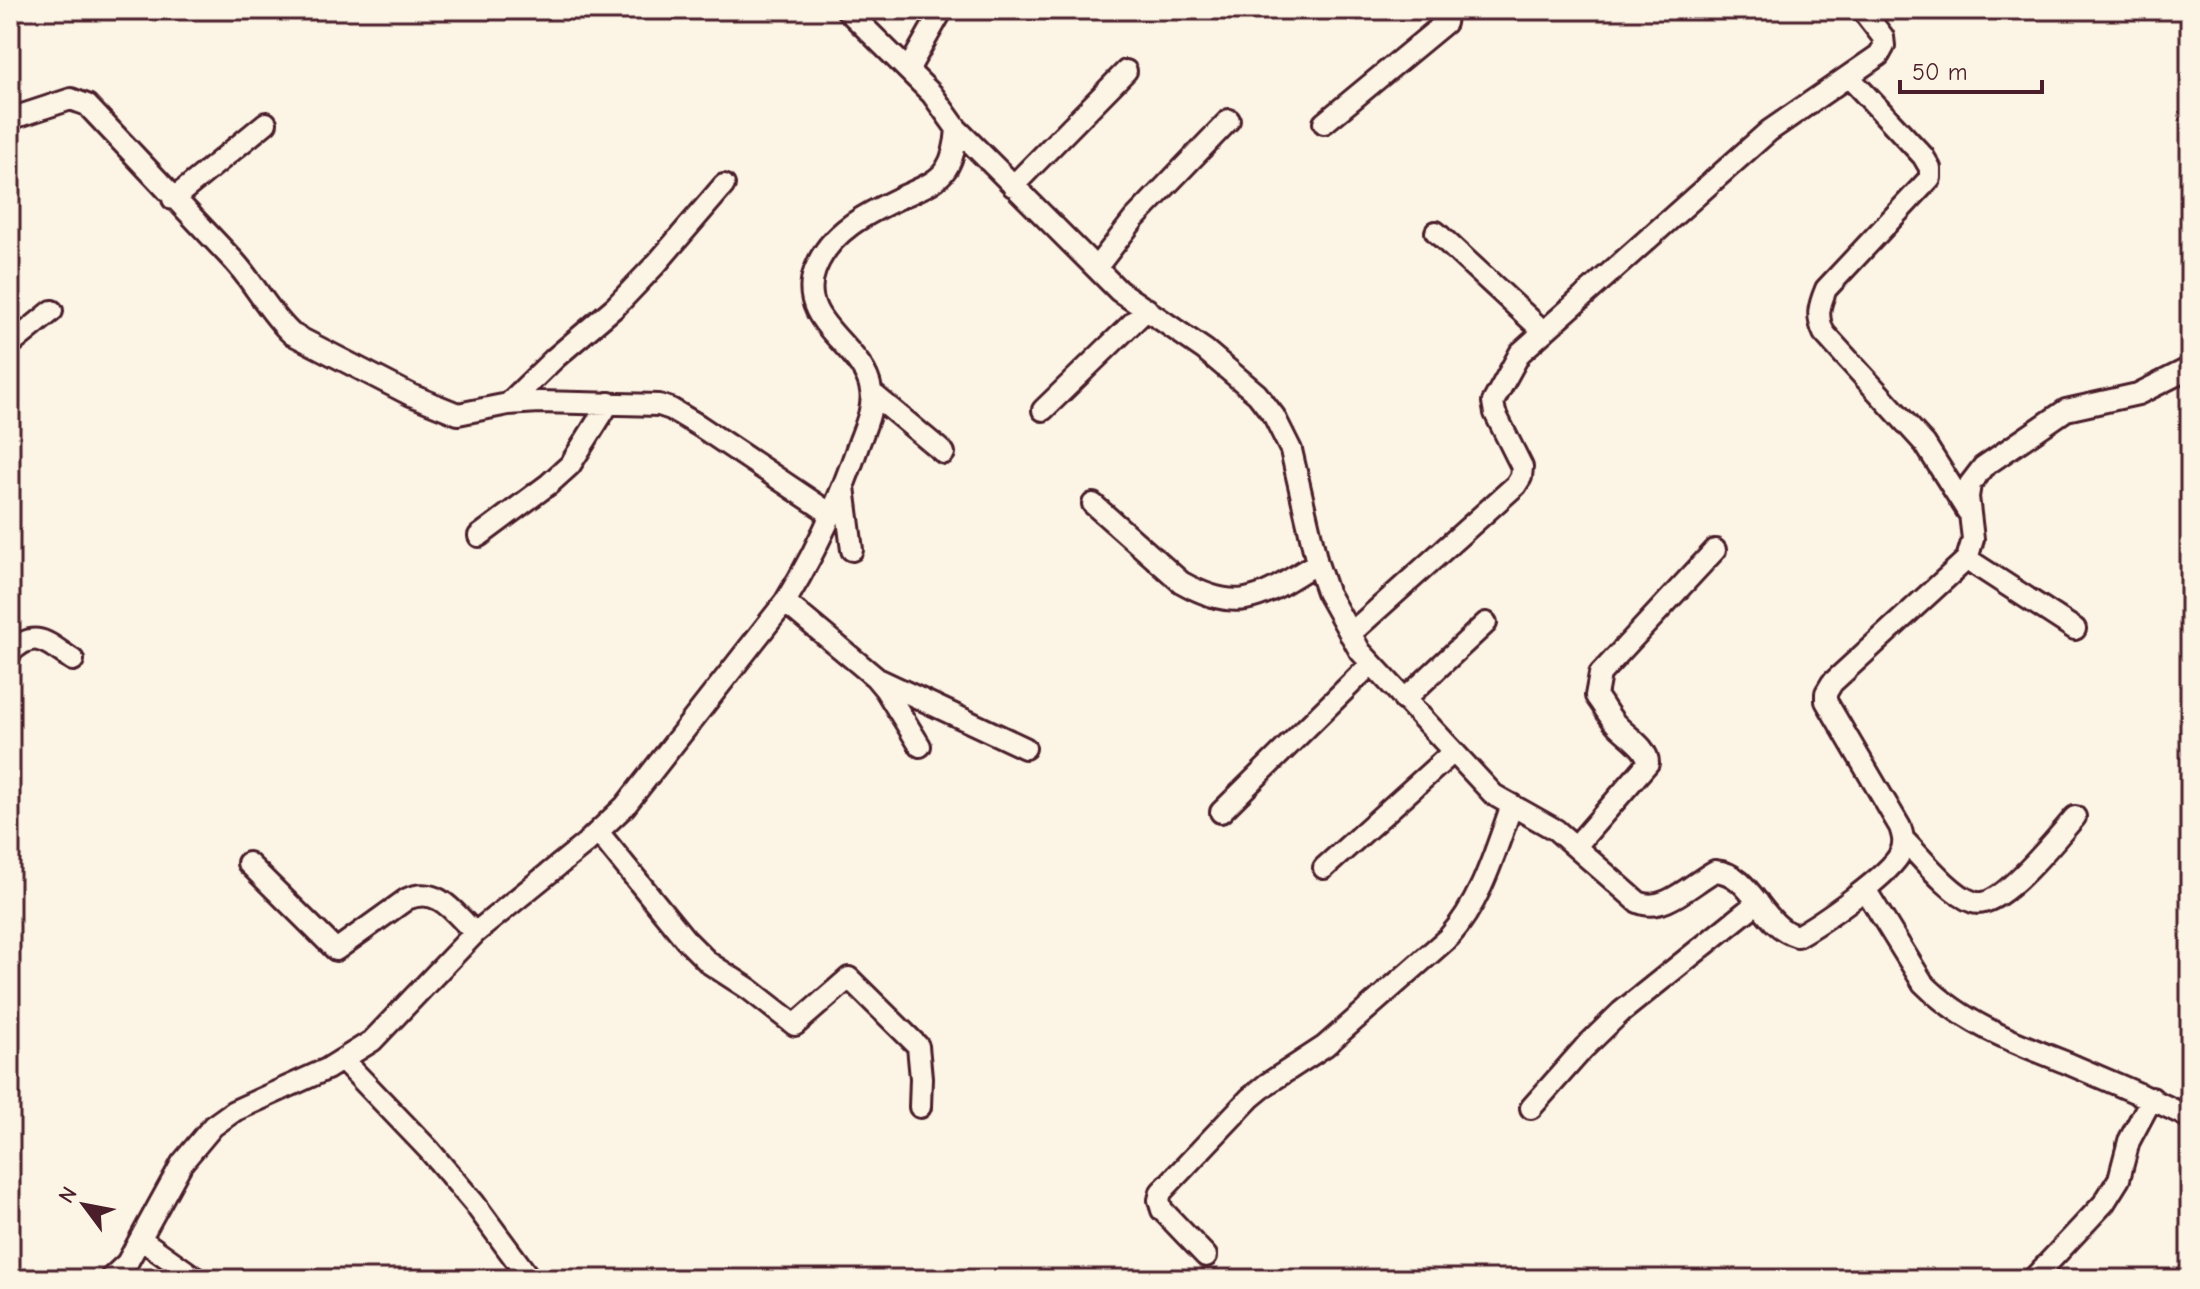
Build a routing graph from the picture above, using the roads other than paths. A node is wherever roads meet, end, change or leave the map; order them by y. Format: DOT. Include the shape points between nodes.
graph roads {
  1 [pos="847,10"];
  2 [pos="942,10"];
  3 [pos="1447,10"];
  4 [pos="1862,10"];
  5 [pos="908,70"];
  6 [pos="1126,71"];
  7 [pos="1849,77"];
  8 [pos="10,119"];
  9 [pos="1229,120"];
  10 [pos="266,123"];
  11 [pos="1324,123"];
  12 [pos="957,129"];
  13 [pos="724,185"];
  14 [pos="1013,186"];
  15 [pos="173,199"];
  16 [pos="1436,232"];
  17 [pos="1096,268"];
  18 [pos="1147,309"];
  19 [pos="52,311"];
  20 [pos="1544,332"];
  21 [pos="10,345"];
  22 [pos="2190,368"];
  23 [pos="872,393"];
  24 [pos="609,403"];
  25 [pos="508,404"];
  26 [pos="1043,410"];
  27 [pos="944,453"];
  28 [pos="844,487"];
  29 [pos="1093,504"];
  30 [pos="831,514"];
  31 [pos="1970,515"];
  32 [pos="479,536"];
  33 [pos="852,550"];
  34 [pos="1715,550"];
  35 [pos="1967,559"];
  36 [pos="1317,563"];
  37 [pos="785,602"];
  38 [pos="1486,623"];
  39 [pos="2075,629"];
  40 [pos="1350,634"];
  41 [pos="10,653"];
  42 [pos="73,660"];
  43 [pos="1371,664"];
  44 [pos="875,677"];
  45 [pos="1404,700"];
  46 [pos="920,746"];
  47 [pos="1025,748"];
  48 [pos="1452,753"];
  49 [pos="1512,805"];
  50 [pos="1221,812"];
  51 [pos="2075,817"];
  52 [pos="598,832"];
  53 [pos="1904,840"];
  54 [pos="1576,846"];
  55 [pos="248,863"];
  56 [pos="1324,868"];
  57 [pos="1865,889"];
  58 [pos="1758,902"];
  59 [pos="475,933"];
  60 [pos="343,1060"];
  61 [pos="2152,1098"];
  62 [pos="920,1107"];
  63 [pos="1531,1108"];
  64 [pos="2190,1118"];
  65 [pos="142,1240"];
  66 [pos="1206,1256"];
  67 [pos="110,1279"];
  68 [pos="197,1279"];
  69 [pos="530,1279"];
  70 [pos="2033,1279"];
  1 -- 5 [label="street"];
  2 -- 5 [label="street"];
  3 -- 11 [label="street" via="1445,23"];
  4 -- 7 [label="street" via="1884,46"];
  5 -- 12 [label="street"];
  6 -- 14 [label="street"];
  7 -- 20 [label="street" via="1769,131"];
  7 -- 31 [label="street" via="1923,156 1930,178 1826,289 1817,319 1925,444"];
  8 -- 15 [label="street" via="71,99 87,105"];
  9 -- 17 [label="street" via="1134,219"];
  10 -- 15 [label="street"];
  12 -- 14 [label="street"];
  12 -- 23 [label="street" via="944,173 859,219 825,251 815,269 812,302"];
  13 -- 25 [label="street" via="616,306"];
  14 -- 17 [label="street"];
  15 -- 25 [label="street" via="243,271 292,334 458,414"];
  16 -- 20 [label="street"];
  17 -- 18 [label="street"];
  18 -- 26 [label="street"];
  18 -- 36 [label="street" via="1257,394 1274,416 1291,450"];
  19 -- 21 [label="street"];
  20 -- 40 [label="street" via="1520,353 1493,402 1522,467 1516,485"];
  22 -- 31 [label="street" via="2138,394 2054,416 1976,473 1970,484"];
  23 -- 27 [label="street"];
  23 -- 28 [label="street"];
  24 -- 25 [label="street"];
  24 -- 30 [label="street" via="671,409"];
  24 -- 32 [label="street" via="570,465"];
  28 -- 30 [label="street"];
  28 -- 33 [label="street"];
  29 -- 36 [label="street" via="1181,582 1230,600 1260,596"];
  30 -- 37 [label="street"];
  31 -- 35 [label="street" via="1973,539"];
  34 -- 54 [label="street" via="1600,674 1596,696 1643,750 1648,763"];
  35 -- 39 [label="street"];
  35 -- 53 [label="street" via="1826,693 1833,715"];
  36 -- 40 [label="street"];
  37 -- 44 [label="street"];
  37 -- 52 [label="street" via="625,806"];
  38 -- 45 [label="street"];
  40 -- 43 [label="street"];
  41 -- 42 [label="street" via="35,638"];
  43 -- 45 [label="street"];
  43 -- 50 [label="street"];
  44 -- 46 [label="street"];
  44 -- 47 [label="street"];
  45 -- 48 [label="street"];
  48 -- 49 [label="street" via="1494,795"];
  48 -- 56 [label="street"];
  49 -- 54 [label="street"];
  49 -- 66 [label="street" via="1475,901 1449,937 1325,1046 1250,1098 1161,1192 1162,1210"];
  51 -- 53 [label="street" via="2026,871 1984,904 1951,888"];
  52 -- 59 [label="street"];
  52 -- 62 [label="street" via="709,963 795,1025 849,978 918,1046"];
  53 -- 57 [label="street" via="1895,862"];
  54 -- 58 [label="street" via="1647,906 1663,903 1715,871 1735,878"];
  55 -- 59 [label="street" via="336,950 419,893 442,901"];
  57 -- 58 [label="street" via="1797,936 1782,929"];
  57 -- 61 [label="street" via="1935,995 2001,1037"];
  58 -- 63 [label="street" via="1621,1012"];
  59 -- 60 [label="street" via="372,1041"];
  60 -- 65 [label="street" via="213,1126 182,1163"];
  60 -- 69 [label="street" via="429,1150"];
  61 -- 64 [label="street"];
  61 -- 70 [label="street" via="2104,1203"];
  65 -- 67 [label="street"];
  65 -- 68 [label="street"];
}
